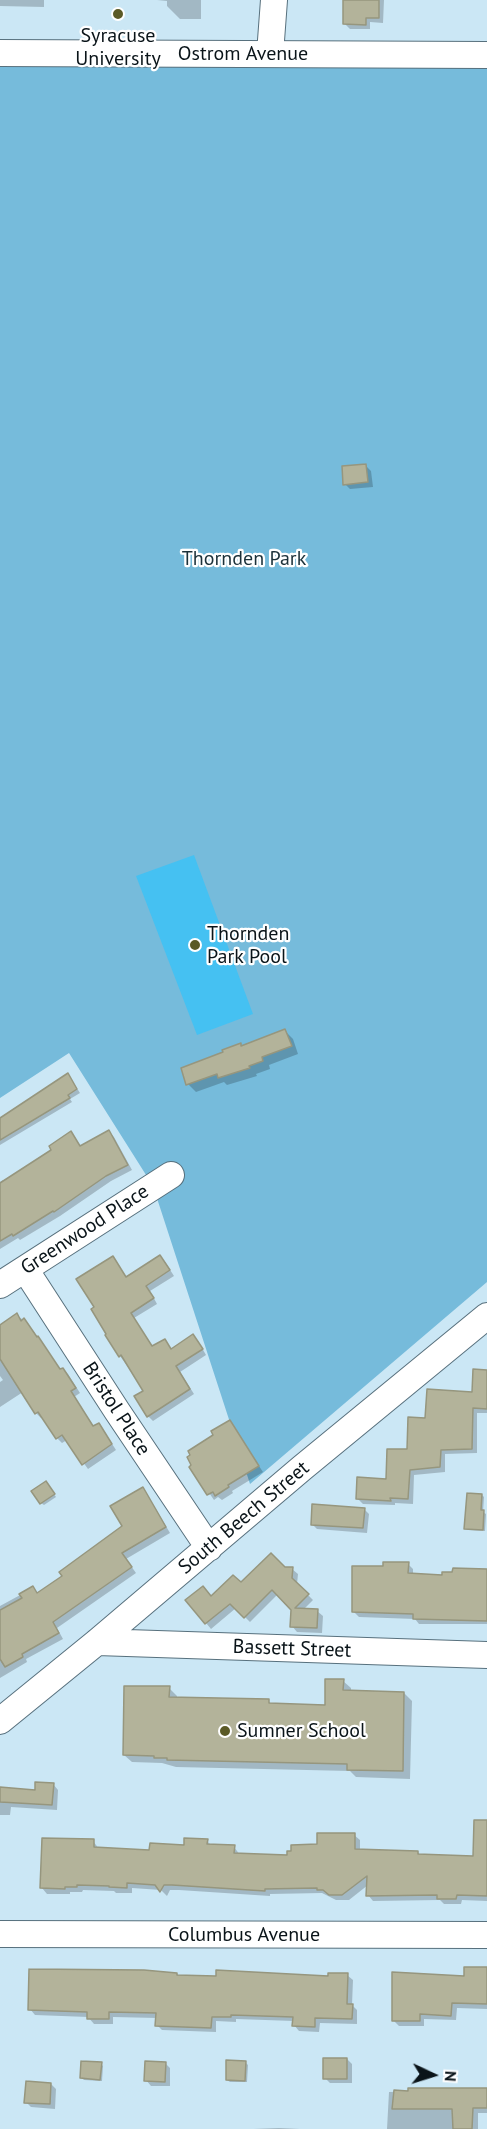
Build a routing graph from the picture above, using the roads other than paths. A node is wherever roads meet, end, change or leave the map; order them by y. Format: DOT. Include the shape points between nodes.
graph roads {
  1 [pos="274,0"];
  2 [pos="0,53"];
  3 [pos="270,54"];
  4 [pos="487,55"];
  5 [pos="171,1174"];
  6 [pos="25,1269"];
  7 [pos="0,1285"];
  8 [pos="487,1316"];
  9 [pos="209,1548"];
  10 [pos="97,1642"];
  11 [pos="487,1655"];
  12 [pos="0,1720"];
  13 [pos="0,1934"];
  14 [pos="487,1935"];
  1 -- 3 [label="street"];
  2 -- 3 [label="street, Ostrom Avenue"];
  3 -- 4 [label="street, Ostrom Avenue"];
  5 -- 6 [label="street, Greenwood Place"];
  6 -- 7 [label="street, Greenwood Place"];
  6 -- 9 [label="street, Bristol Place"];
  8 -- 9 [label="street, South Beech Street"];
  9 -- 10 [label="street, South Beech Street"];
  10 -- 11 [label="street, Bassett Street"];
  10 -- 12 [label="street, South Beech Street"];
  13 -- 14 [label="street, Columbus Avenue"];
}
